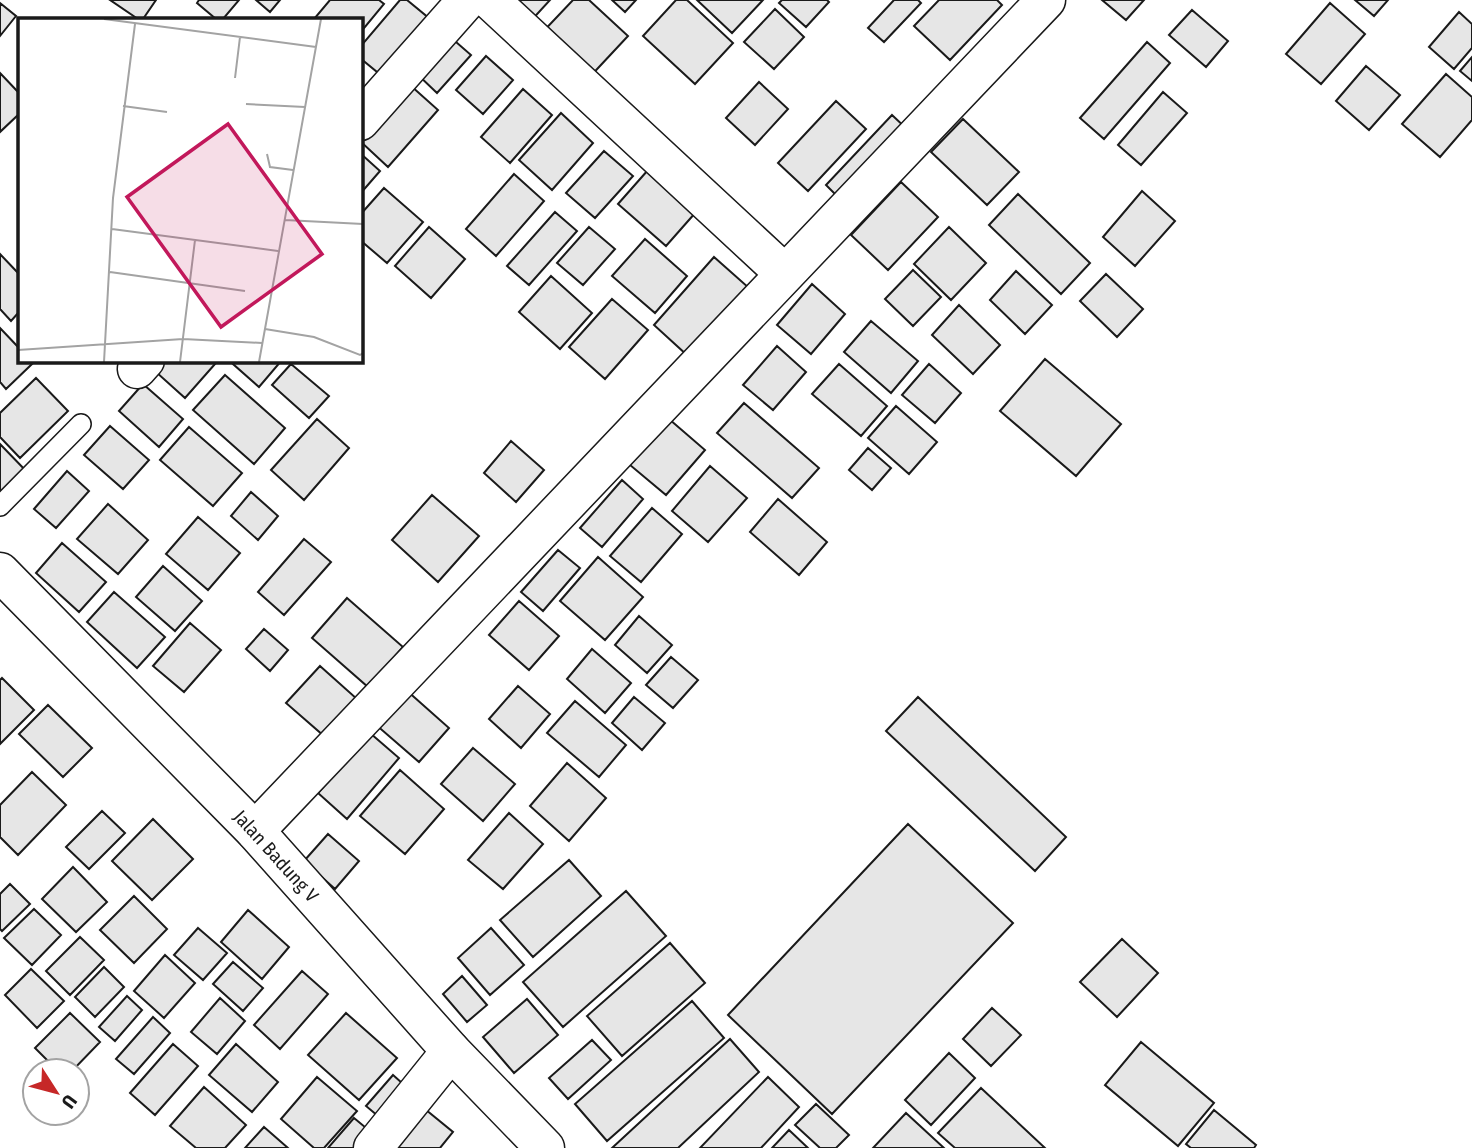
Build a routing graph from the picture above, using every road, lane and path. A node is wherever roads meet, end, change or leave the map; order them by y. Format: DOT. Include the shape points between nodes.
graph roads {
  1 [pos="467,0"];
  2 [pos="490,0"];
  3 [pos="1046,0"];
  4 [pos="362,119"];
  5 [pos="784,273"];
  6 [pos="81,424"];
  7 [pos="0,506"];
  8 [pos="0,572"];
  9 [pos="255,831"];
  10 [pos="451,1051"];
  11 [pos="373,1148"];
  12 [pos="545,1148"];
  1 -- 4 [label="street"];
  2 -- 5 [label="street"];
  3 -- 5 [label="street"];
  5 -- 9 [label="street"];
  6 -- 7 [label="lane"];
  8 -- 9 [label="street, Jalan Badung V"];
  9 -- 10 [label="street, Jalan Badung V"];
  10 -- 11 [label="street"];
  10 -- 12 [label="street, Jalan Badung V"];
}
